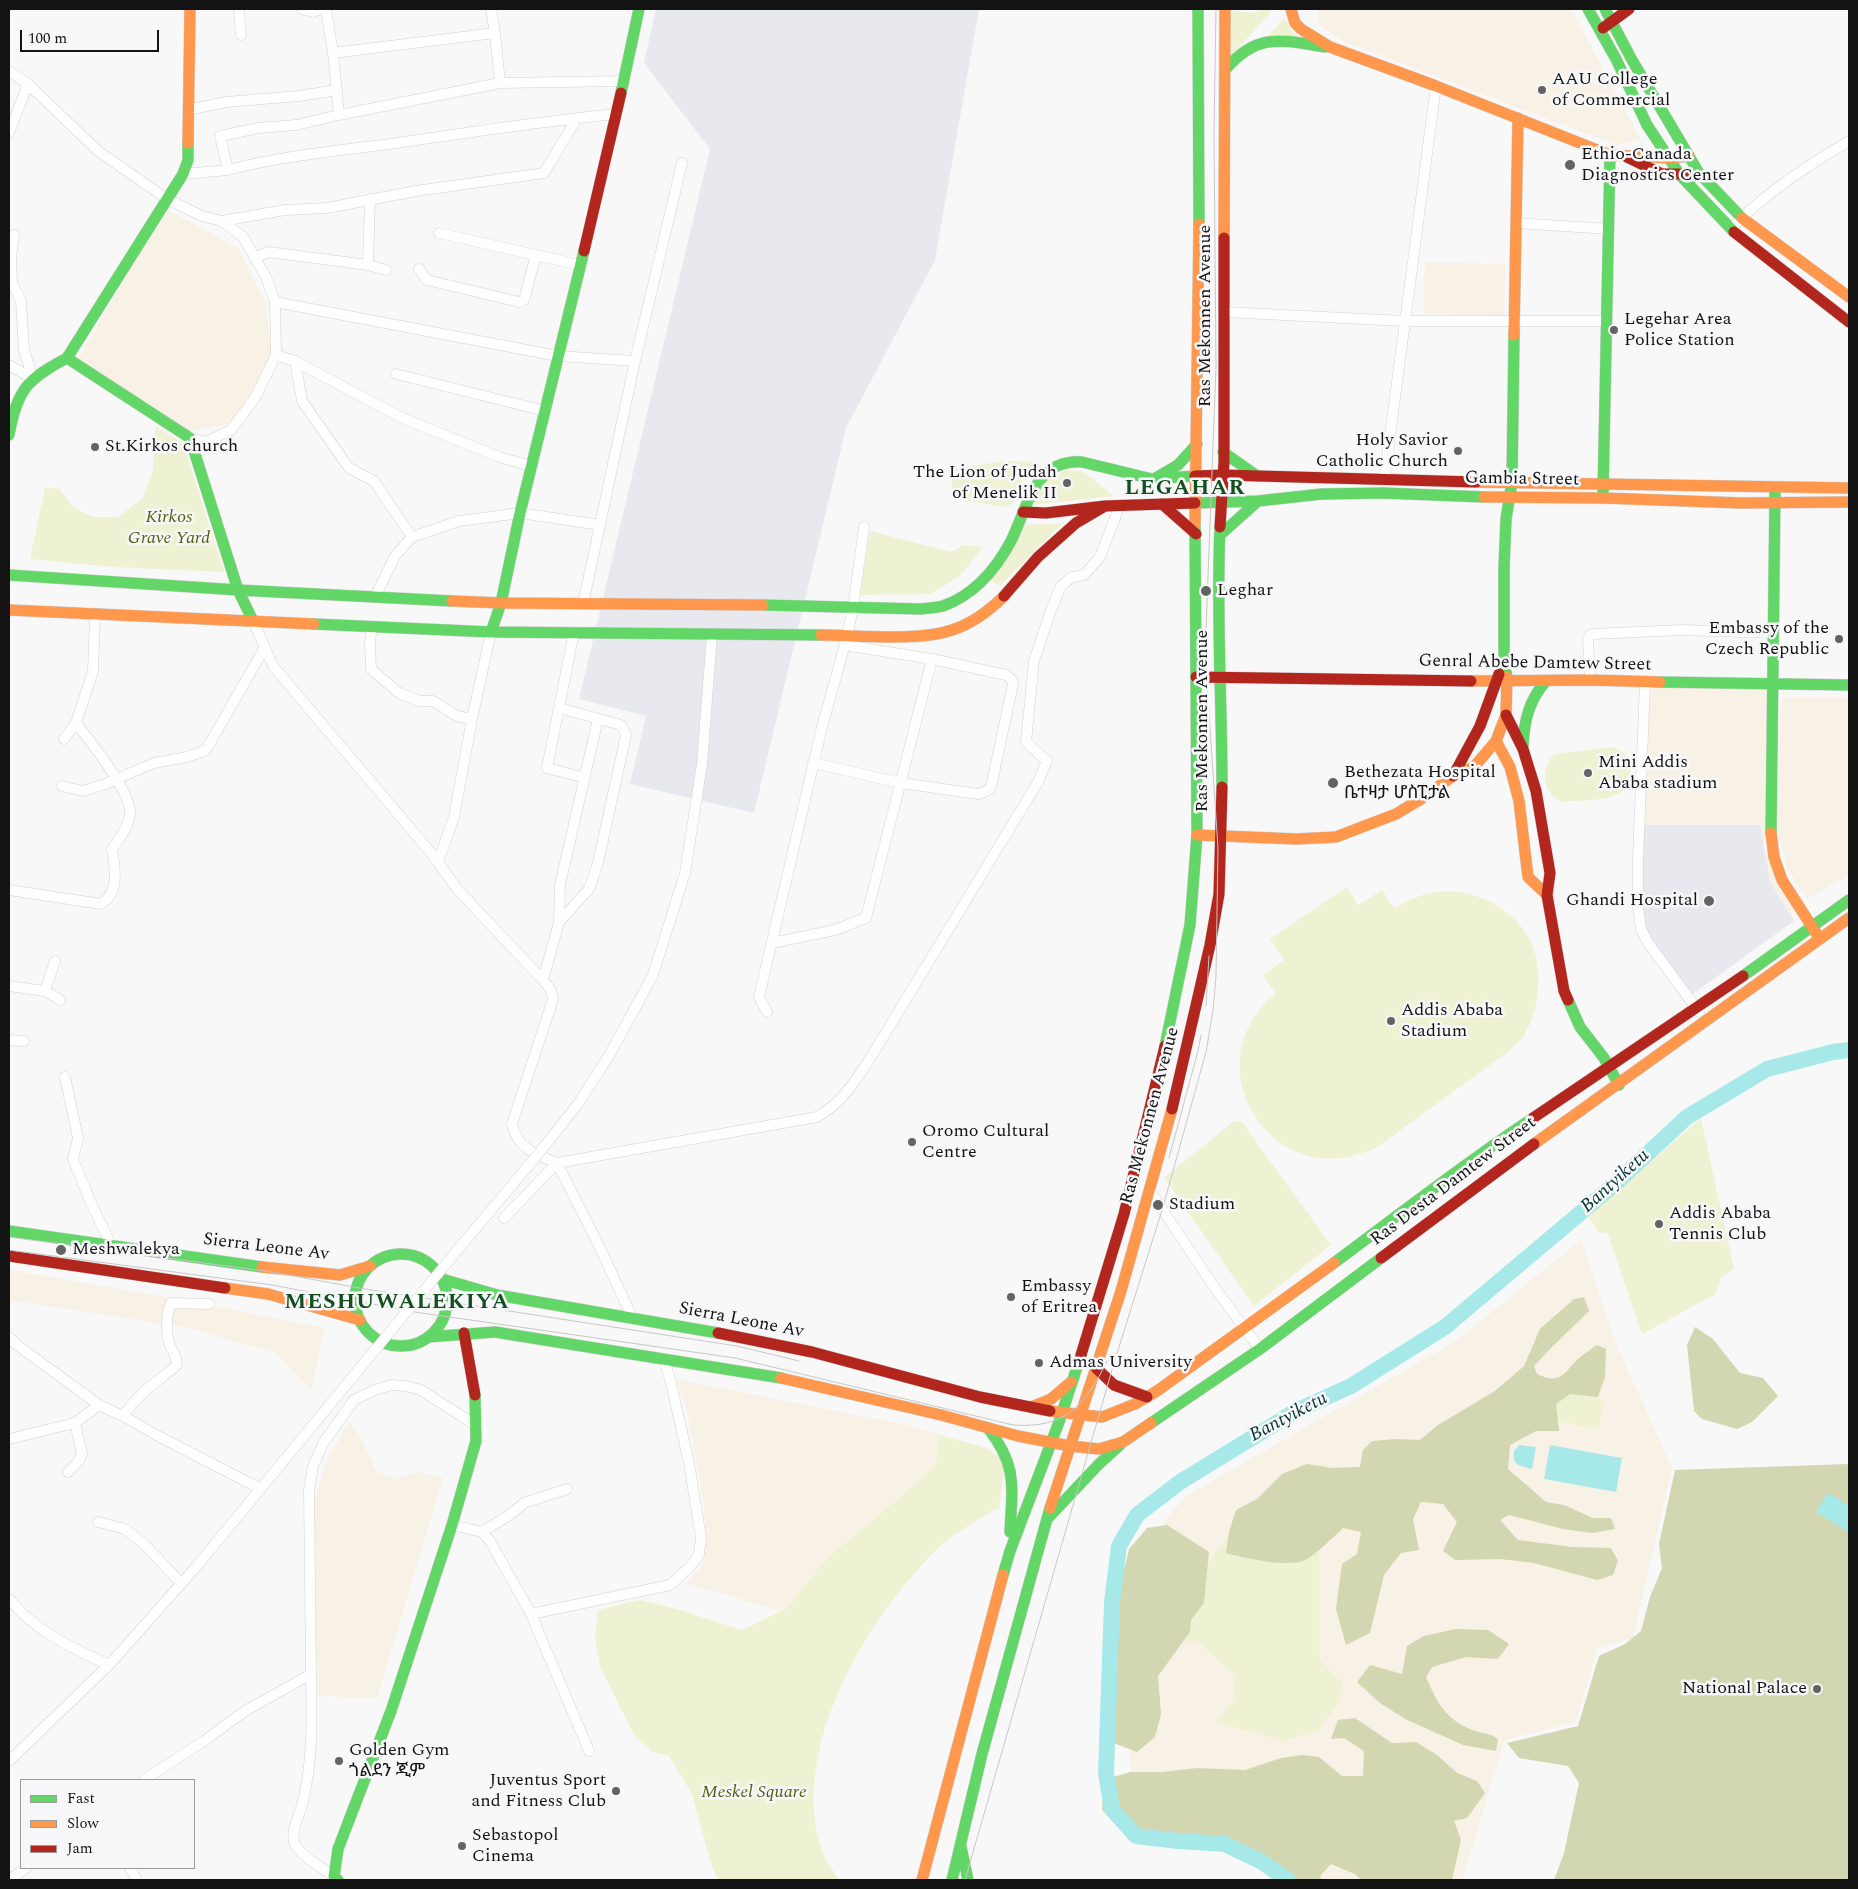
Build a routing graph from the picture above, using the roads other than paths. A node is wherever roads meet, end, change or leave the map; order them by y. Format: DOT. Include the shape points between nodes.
graph roads {
  1 [pos="190,9"];
  2 [pos="239,9"];
  3 [pos="302,9"];
  4 [pos="321,9"];
  5 [pos="326,9"];
  6 [pos="491,9"];
  7 [pos="640,9"];
  8 [pos="1198,9"];
  9 [pos="1225,9"];
  10 [pos="1291,9"];
  11 [pos="1588,9"];
  12 [pos="1604,9"];
  13 [pos="1629,9"];
  14 [pos="1612,22"];
  15 [pos="1600,30"];
  16 [pos="495,33"];
  17 [pos="240,35"];
  18 [pos="1330,48"];
  19 [pos="333,53"];
  20 [pos="1224,70"];
  21 [pos="9,71"];
  22 [pos="623,81"];
  23 [pos="500,83"];
  24 [pos="28,84"];
  25 [pos="1436,86"];
  26 [pos="337,90"];
  27 [pos="188,110"];
  28 [pos="617,114"];
  29 [pos="339,115"];
  30 [pos="577,118"];
  31 [pos="1518,118"];
  32 [pos="9,133"];
  33 [pos="1849,141"];
  34 [pos="1610,155"];
  35 [pos="1624,155"];
  36 [pos="1689,156"];
  37 [pos="1670,158"];
  38 [pos="682,163"];
  39 [pos="228,170"];
  40 [pos="1699,173"];
  41 [pos="183,174"];
  42 [pos="1680,175"];
  43 [pos="167,199"];
  44 [pos="370,199"];
  45 [pos="1742,218"];
  46 [pos="222,221"];
  47 [pos="1516,223"];
  48 [pos="1608,229"];
  49 [pos="1731,229"];
  50 [pos="439,233"];
  51 [pos="14,235"];
  52 [pos="536,255"];
  53 [pos="255,258"];
  54 [pos="368,265"];
  55 [pos="580,265"];
  56 [pos="419,269"];
  57 [pos="386,270"];
  58 [pos="1849,297"];
  59 [pos="275,302"];
  60 [pos="1224,312"];
  61 [pos="1514,320"];
  62 [pos="1404,321"];
  63 [pos="1607,321"];
  64 [pos="1849,322"];
  65 [pos="276,355"];
  66 [pos="558,356"];
  67 [pos="67,358"];
  68 [pos="295,361"];
  69 [pos="635,361"];
  70 [pos="9,365"];
  71 [pos="396,374"];
  72 [pos="32,379"];
  73 [pos="544,411"];
  74 [pos="9,435"];
  75 [pos="190,438"];
  76 [pos="1197,444"];
  77 [pos="1223,452"];
  78 [pos="531,466"];
  79 [pos="1223,475"];
  80 [pos="1195,476"];
  81 [pos="1257,476"];
  82 [pos="1154,479"];
  83 [pos="1384,481"];
  84 [pos="1512,482"];
  85 [pos="1603,483"];
  86 [pos="1775,486"];
  87 [pos="1849,488"];
  88 [pos="1508,498"];
  89 [pos="1603,498"];
  90 [pos="1258,501"];
  91 [pos="1222,502"];
  92 [pos="1776,502"];
  93 [pos="1849,502"];
  94 [pos="1195,503"];
  95 [pos="1162,504"];
  96 [pos="1120,505"];
  97 [pos="1105,506"];
  98 [pos="1023,512"];
  99 [pos="520,513"];
  100 [pos="600,525"];
  101 [pos="864,528"];
  102 [pos="1196,534"];
  103 [pos="1220,535"];
  104 [pos="412,537"];
  105 [pos="9,575"];
  106 [pos="238,590"];
  107 [pos="376,595"];
  108 [pos="501,603"];
  109 [pos="583,604"];
  110 [pos="853,608"];
  111 [pos="9,610"];
  112 [pos="95,615"];
  113 [pos="253,621"];
  114 [pos="372,627"];
  115 [pos="491,632"];
  116 [pos="574,632"];
  117 [pos="1773,633"];
  118 [pos="712,634"];
  119 [pos="845,641"];
  120 [pos="265,648"];
  121 [pos="932,658"];
  122 [pos="1504,661"];
  123 [pos="1196,677"];
  124 [pos="1220,677"];
  125 [pos="1590,680"];
  126 [pos="1496,681"];
  127 [pos="1508,681"];
  128 [pos="1546,681"];
  129 [pos="1645,683"];
  130 [pos="1772,685"];
  131 [pos="1849,685"];
  132 [pos="559,708"];
  133 [pos="1506,715"];
  134 [pos="472,718"];
  135 [pos="598,719"];
  136 [pos="76,723"];
  137 [pos="64,739"];
  138 [pos="1496,741"];
  139 [pos="1523,749"];
  140 [pos="814,763"];
  141 [pos="1453,776"];
  142 [pos="116,778"];
  143 [pos="585,778"];
  144 [pos="902,783"];
  145 [pos="62,786"];
  146 [pos="1197,835"];
  147 [pos="1220,835"];
  148 [pos="438,862"];
  149 [pos="9,890"];
  150 [pos="1547,896"];
  151 [pos="1849,900"];
  152 [pos="1849,918"];
  153 [pos="558,922"];
  154 [pos="1812,927"];
  155 [pos="1820,939"];
  156 [pos="772,943"];
  157 [pos="55,961"];
  158 [pos="543,980"];
  159 [pos="9,986"];
  160 [pos="45,991"];
  161 [pos="60,1000"];
  162 [pos="1697,1008"];
  163 [pos="767,1012"];
  164 [pos="1705,1022"];
  165 [pos="9,1040"];
  166 [pos="24,1041"];
  167 [pos="1609,1068"];
  168 [pos="65,1077"];
  169 [pos="1619,1085"];
  170 [pos="557,1163"];
  171 [pos="1150,1191"];
  172 [pos="504,1218"];
  173 [pos="9,1231"];
  174 [pos="111,1245"];
  175 [pos="9,1256"];
  176 [pos="370,1266"];
  177 [pos="442,1279"];
  178 [pos="209,1304"];
  179 [pos="633,1319"];
  180 [pos="360,1320"];
  181 [pos="1244,1328"];
  182 [pos="464,1333"];
  183 [pos="9,1337"];
  184 [pos="428,1337"];
  185 [pos="1260,1349"];
  186 [pos="664,1359"];
  187 [pos="1096,1368"];
  188 [pos="1074,1379"];
  189 [pos="1147,1397"];
  190 [pos="100,1405"];
  191 [pos="1031,1407"];
  192 [pos="1061,1413"];
  193 [pos="1081,1415"];
  194 [pos="123,1416"];
  195 [pos="75,1422"];
  196 [pos="477,1426"];
  197 [pos="988,1428"];
  198 [pos="9,1439"];
  199 [pos="1123,1442"];
  200 [pos="1052,1443"];
  201 [pos="1070,1446"];
  202 [pos="68,1472"];
  203 [pos="261,1489"];
  204 [pos="567,1489"];
  205 [pos="1048,1518"];
  206 [pos="98,1522"];
  207 [pos="452,1525"];
  208 [pos="482,1532"];
  209 [pos="1010,1552"];
  210 [pos="182,1584"];
  211 [pos="9,1599"];
  212 [pos="13,1611"];
  213 [pos="531,1614"];
  214 [pos="109,1665"];
  215 [pos="311,1674"];
  216 [pos="589,1751"];
  217 [pos="9,1760"];
  218 [pos="146,1779"];
  219 [pos="960,1842"];
  220 [pos="25,1869"];
  221 [pos="131,1869"];
  222 [pos="336,1878"];
  223 [pos="9,1880"];
  224 [pos="137,1880"];
  225 [pos="922,1880"];
  226 [pos="952,1880"];
  227 [pos="968,1880"];
  1 -- 27 [label="main road"];
  2 -- 17 [label="street"];
  3 -- 4 [label="street" via="313,12"];
  5 -- 19 [label="street"];
  6 -- 16 [label="street"];
  7 -- 22 [label="main road"];
  8 -- 76 [label="main road, Ras Mekonnen Avenue"];
  9 -- 20 [label="main road, Ras Mekonnen Avenue"];
  10 -- 18 [label="main road" via="1295,23 1301,29"];
  11 -- 15 [label="main road"];
  12 -- 14 [label="main road"];
  13 -- 14 [label="main road"];
  14 -- 15 [label="main road"];
  14 -- 36 [label="main road"];
  15 -- 37 [label="main road" via="1647,125"];
  16 -- 19 [label="street"];
  16 -- 23 [label="street"];
  18 -- 20 [label="main road" via="1259,42 1241,51"];
  18 -- 25 [label="main road"];
  19 -- 26 [label="street"];
  20 -- 60 [label="main road, Ras Mekonnen Avenue"];
  21 -- 24 [label="street"];
  22 -- 23 [label="street"];
  22 -- 28 [label="main road"];
  23 -- 29 [label="street"];
  24 -- 32 [label="street"];
  24 -- 43 [label="street" via="98,151"];
  25 -- 31 [label="main road"];
  25 -- 62 [label="street"];
  26 -- 27 [label="street" via="226,102"];
  26 -- 29 [label="street"];
  27 -- 41 [label="main road" via="188,160"];
  28 -- 30 [label="street"];
  28 -- 55 [label="main road"];
  29 -- 39 [label="street" via="220,136"];
  30 -- 39 [label="street" via="312,154"];
  30 -- 44 [label="street" via="544,173"];
  31 -- 34 [label="main road"];
  31 -- 47 [label="main road"];
  33 -- 45 [label="street" via="1816,161"];
  34 -- 35 [label="main road"];
  34 -- 48 [label="main road"];
  35 -- 37 [label="main road"];
  35 -- 42 [label="main road" via="1662,174"];
  36 -- 37 [label="main road"];
  36 -- 40 [label="main road"];
  37 -- 42 [label="main road"];
  38 -- 69 [label="street"];
  39 -- 41 [label="street"];
  40 -- 42 [label="main road"];
  40 -- 45 [label="main road"];
  41 -- 43 [label="main road"];
  42 -- 49 [label="main road"];
  43 -- 46 [label="street" via="202,216"];
  43 -- 67 [label="main road"];
  44 -- 46 [label="street" via="327,208 284,210"];
  44 -- 54 [label="street"];
  45 -- 49 [label="street"];
  45 -- 58 [label="main road"];
  46 -- 53 [label="street" via="242,236"];
  47 -- 48 [label="street"];
  47 -- 61 [label="main road"];
  48 -- 63 [label="main road"];
  49 -- 64 [label="main road"];
  50 -- 52 [label="street"];
  51 -- 72 [label="street" via="12,282 21,300 24,350"];
  52 -- 55 [label="street"];
  52 -- 56 [label="street" via="524,300 519,302 427,280"];
  53 -- 54 [label="street" via="268,252"];
  53 -- 59 [label="street"];
  54 -- 57 [label="street"];
  55 -- 66 [label="main road"];
  59 -- 65 [label="street"];
  59 -- 66 [label="street"];
  60 -- 62 [label="street"];
  60 -- 77 [label="main road, Ras Mekonnen Avenue"];
  61 -- 62 [label="street"];
  61 -- 63 [label="street"];
  61 -- 84 [label="main road"];
  62 -- 83 [label="street"];
  63 -- 85 [label="main road"];
  65 -- 68 [label="street"];
  65 -- 75 [label="street" via="254,398 231,430 206,442"];
  66 -- 69 [label="street"];
  66 -- 73 [label="main road"];
  67 -- 72 [label="main road"];
  67 -- 75 [label="main road"];
  68 -- 78 [label="street" via="402,418 499,457"];
  68 -- 104 [label="street" via="302,400 349,468 374,481"];
  69 -- 100 [label="street"];
  70 -- 72 [label="street"];
  71 -- 73 [label="street"];
  72 -- 74 [label="main road" via="13,414"];
  73 -- 78 [label="main road"];
  75 -- 106 [label="main road"];
  76 -- 80 [label="main road, Ras Mekonnen Avenue"];
  76 -- 82 [label="main road" via="1189,456 1167,474"];
  77 -- 79 [label="main road, Ras Mekonnen Avenue"];
  77 -- 81 [label="main road"];
  78 -- 99 [label="main road"];
  79 -- 80 [label="main road, Gambia Street"];
  79 -- 81 [label="main road, Gambia Street"];
  79 -- 91 [label="main road, Ras Mekonnen Avenue"];
  80 -- 82 [label="main road, Gambia Street"];
  80 -- 94 [label="main road, Ras Mekonnen Avenue"];
  81 -- 83 [label="main road, Gambia Street"];
  82 -- 98 [label="main road, Gambia Street" via="1086,463 1064,463 1045,474 1031,492"];
  83 -- 84 [label="main road, Gambia Street"];
  84 -- 85 [label="main road, Gambia Street"];
  84 -- 88 [label="main road"];
  85 -- 86 [label="main road, Gambia Street"];
  85 -- 89 [label="main road"];
  86 -- 87 [label="main road, Gambia Street"];
  86 -- 92 [label="main road"];
  88 -- 89 [label="main road, Gambia Street"];
  88 -- 90 [label="main road, Gambia Street" via="1383,493 1322,494"];
  88 -- 122 [label="main road"];
  89 -- 92 [label="main road, Gambia Street"];
  90 -- 91 [label="main road, Gambia Street"];
  90 -- 103 [label="main road"];
  91 -- 94 [label="main road, Gambia Street"];
  91 -- 103 [label="main road, Ras Mekonnen Avenue"];
  92 -- 93 [label="main road, Gambia Street"];
  92 -- 117 [label="main road"];
  94 -- 95 [label="main road, Gambia Street"];
  94 -- 102 [label="main road, Ras Mekonnen Avenue"];
  95 -- 96 [label="main road, Gambia Street"];
  95 -- 102 [label="main road"];
  96 -- 97 [label="main road, Gambia Street"];
  96 -- 170 [label="street" via="1100,557 1084,575 1072,577 1061,586 1034,661 1026,742 1047,761 1038,782 872,1057 846,1094 817,1117"];
  97 -- 98 [label="main road, Gambia Street" via="1046,513"];
  97 -- 119 [label="main road" via="1076,523 1038,557 1002,598 976,618 952,630 921,636"];
  98 -- 110 [label="main road, Gambia Street" via="994,567 965,595 942,606 920,609"];
  99 -- 100 [label="street"];
  99 -- 104 [label="street" via="459,521"];
  99 -- 108 [label="main road"];
  100 -- 109 [label="street"];
  101 -- 110 [label="street"];
  102 -- 123 [label="main road, Ras Mekonnen Avenue"];
  103 -- 124 [label="main road, Ras Mekonnen Avenue"];
  104 -- 107 [label="street" via="395,556"];
  105 -- 106 [label="main road, Gambia Street"];
  106 -- 107 [label="main road, Gambia Street"];
  106 -- 113 [label="main road"];
  107 -- 108 [label="main road, Gambia Street"];
  108 -- 109 [label="main road, Gambia Street"];
  108 -- 115 [label="main road"];
  109 -- 110 [label="main road, Gambia Street" via="700,603"];
  110 -- 119 [label="street"];
  111 -- 112 [label="main road"];
  112 -- 113 [label="main road"];
  112 -- 136 [label="street" via="93,670"];
  113 -- 114 [label="main road"];
  113 -- 120 [label="street"];
  114 -- 115 [label="main road"];
  114 -- 134 [label="street" via="371,669 399,693 419,701 433,702 457,716"];
  115 -- 116 [label="main road"];
  115 -- 134 [label="street"];
  116 -- 118 [label="main road"];
  116 -- 132 [label="street"];
  117 -- 125 [label="street" via="1682,630 1593,634 1588,639"];
  117 -- 130 [label="main road"];
  118 -- 119 [label="main road"];
  118 -- 203 [label="street, bridge" via="702,764 685,873 653,975 610,1054 578,1104"];
  119 -- 121 [label="street"];
  119 -- 140 [label="street"];
  120 -- 142 [label="street" via="206,750 154,763"];
  120 -- 148 [label="street" via="273,666"];
  121 -- 144 [label="street"];
  121 -- 144 [label="street" via="1006,675 1012,680 991,787 978,794"];
  122 -- 126 [label="main road"];
  122 -- 127 [label="main road"];
  123 -- 124 [label="main road, Genral Abebe Damtew Street"];
  123 -- 146 [label="main road, Ras Mekonnen Avenue"];
  124 -- 126 [label="main road, Genral Abebe Damtew Street"];
  124 -- 147 [label="main road, Ras Mekonnen Avenue"];
  125 -- 128 [label="main road, Genral Abebe Damtew Street"];
  125 -- 129 [label="main road, Genral Abebe Damtew Street"];
  126 -- 127 [label="main road, Genral Abebe Damtew Street"];
  126 -- 141 [label="main road" via="1480,726"];
  127 -- 128 [label="main road, Genral Abebe Damtew Street"];
  127 -- 133 [label="main road"];
  128 -- 139 [label="main road" via="1528,705"];
  129 -- 130 [label="main road, Genral Abebe Damtew Street"];
  129 -- 162 [label="street" via="1638,858 1641,929"];
  130 -- 131 [label="main road, Genral Abebe Damtew Street"];
  130 -- 154 [label="main road" via="1771,832 1774,857 1782,880"];
  132 -- 135 [label="street"];
  132 -- 143 [label="street" via="546,768"];
  133 -- 138 [label="main road"];
  133 -- 139 [label="main road"];
  134 -- 148 [label="street" via="454,817"];
  135 -- 143 [label="street"];
  135 -- 153 [label="street" via="621,725 626,735 598,864 588,889"];
  136 -- 137 [label="street"];
  136 -- 142 [label="street"];
  138 -- 141 [label="main road" via="1474,767"];
  138 -- 150 [label="main road" via="1510,767 1519,801 1528,877"];
  139 -- 150 [label="main road" via="1536,791 1550,873"];
  140 -- 144 [label="street"];
  140 -- 156 [label="street"];
  141 -- 147 [label="main road" via="1396,814 1336,837 1297,839"];
  142 -- 145 [label="street" via="83,791"];
  142 -- 149 [label="street" via="130,807 130,816 112,849 115,870 113,890 108,900 101,904"];
  143 -- 153 [label="street" via="560,885"];
  144 -- 156 [label="street" via="866,918 835,930"];
  146 -- 147 [label="main road"];
  146 -- 188 [label="main road, Ras Mekonnen Avenue" via="1189,927 1156,1087 1114,1250"];
  147 -- 171 [label="main road, Ras Mekonnen Avenue" via="1218,894 1208,959"];
  148 -- 158 [label="street" via="457,889"];
  150 -- 167 [label="main road" via="1564,991 1580,1027"];
  151 -- 154 [label="main road, Ras Desta Damtew Street"];
  152 -- 155 [label="main road, Ras Desta Damtew Street"];
  153 -- 158 [label="street"];
  154 -- 155 [label="main road"];
  154 -- 162 [label="main road, Ras Desta Damtew Street"];
  155 -- 164 [label="main road, Ras Desta Damtew Street"];
  156 -- 163 [label="street" via="759,997"];
  157 -- 160 [label="street"];
  158 -- 170 [label="street" via="553,999 512,1124 521,1143 537,1156"];
  159 -- 160 [label="street"];
  160 -- 161 [label="street"];
  162 -- 164 [label="street"];
  162 -- 167 [label="main road, Ras Desta Damtew Street"];
  164 -- 169 [label="main road, Ras Desta Damtew Street"];
  165 -- 166 [label="street"];
  167 -- 169 [label="main road"];
  167 -- 181 [label="main road, Ras Desta Damtew Street" via="1486,1149"];
  168 -- 174 [label="street" via="78,1138 73,1159"];
  169 -- 185 [label="main road, Ras Desta Damtew Street" via="1525,1151"];
  170 -- 172 [label="street"];
  170 -- 179 [label="street"];
  171 -- 181 [label="street"];
  171 -- 187 [label="main road, Ras Mekonnen Avenue"];
  173 -- 174 [label="main road, Sierra Leone Av"];
  174 -- 176 [label="main road, Sierra Leone Av" via="340,1275"];
  175 -- 180 [label="main road" via="268,1294"];
  176 -- 177 [label="main road" via="384,1257 418,1256 432,1265"];
  176 -- 180 [label="main road" via="356,1291 355,1306"];
  177 -- 179 [label="main road, Sierra Leone Av" via="497,1295"];
  177 -- 184 [label="main road" via="447,1294 446,1311 439,1326"];
  178 -- 194 [label="street" via="170,1303 167,1330 178,1361 176,1366 135,1399"];
  179 -- 191 [label="main road, Sierra Leone Av" via="812,1352 980,1397"];
  180 -- 184 [label="main road" via="372,1336 390,1345 410,1345"];
  181 -- 185 [label="street"];
  181 -- 189 [label="main road, Ras Desta Damtew Street"];
  182 -- 184 [label="main road, Ras Desta Damtew Street"];
  182 -- 186 [label="main road, Ras Desta Damtew Street" via="495,1332"];
  182 -- 196 [label="main road" via="476,1398"];
  183 -- 190 [label="street"];
  185 -- 199 [label="main road, Ras Desta Damtew Street"];
  186 -- 197 [label="main road, Ras Desta Damtew Street" via="807,1383"];
  186 -- 213 [label="street" via="689,1463 701,1538 699,1554 670,1585"];
  187 -- 189 [label="main road" via="1114,1385"];
  187 -- 193 [label="main road, Ras Mekonnen Avenue"];
  188 -- 191 [label="main road" via="1060,1393"];
  188 -- 192 [label="main road, Ras Mekonnen Avenue"];
  189 -- 193 [label="main road, Ras Desta Damtew Street" via="1102,1417"];
  190 -- 194 [label="street"];
  190 -- 195 [label="street"];
  191 -- 192 [label="main road, Sierra Leone Av"];
  192 -- 193 [label="main road, Ras Desta Damtew Street"];
  192 -- 200 [label="main road, Ras Mekonnen Avenue"];
  193 -- 201 [label="main road, Ras Mekonnen Avenue"];
  194 -- 203 [label="street"];
  195 -- 198 [label="street"];
  195 -- 202 [label="street" via="82,1454"];
  196 -- 207 [label="main road"];
  196 -- 215 [label="street" via="421,1390 391,1385 354,1400 324,1442 313,1466 309,1490"];
  197 -- 200 [label="main road, Ras Desta Damtew Street"];
  197 -- 209 [label="main road" via="1005,1451 1012,1475"];
  199 -- 201 [label="main road, Ras Desta Damtew Street" via="1099,1449"];
  199 -- 205 [label="main road"];
  200 -- 201 [label="main road, Ras Desta Damtew Street"];
  200 -- 209 [label="main road, Ras Mekonnen Avenue" via="1030,1491"];
  201 -- 205 [label="main road, Ras Mekonnen Avenue"];
  203 -- 210 [label="street"];
  204 -- 208 [label="street" via="524,1503"];
  205 -- 219 [label="main road, Ras Mekonnen Avenue"];
  206 -- 210 [label="street" via="125,1529"];
  207 -- 208 [label="street"];
  207 -- 222 [label="main road" via="391,1711 338,1849"];
  208 -- 213 [label="street"];
  209 -- 225 [label="main road"];
  210 -- 214 [label="street"];
  211 -- 212 [label="street"];
  212 -- 214 [label="street" via="54,1639"];
  213 -- 216 [label="street"];
  214 -- 217 [label="street"];
  215 -- 218 [label="street" via="246,1711"];
  215 -- 222 [label="street" via="308,1766 293,1834 298,1850"];
  219 -- 226 [label="main road, Ras Mekonnen Avenue"];
  219 -- 227 [label="main road"];
  220 -- 223 [label="street"];
  221 -- 224 [label="street"];
}
